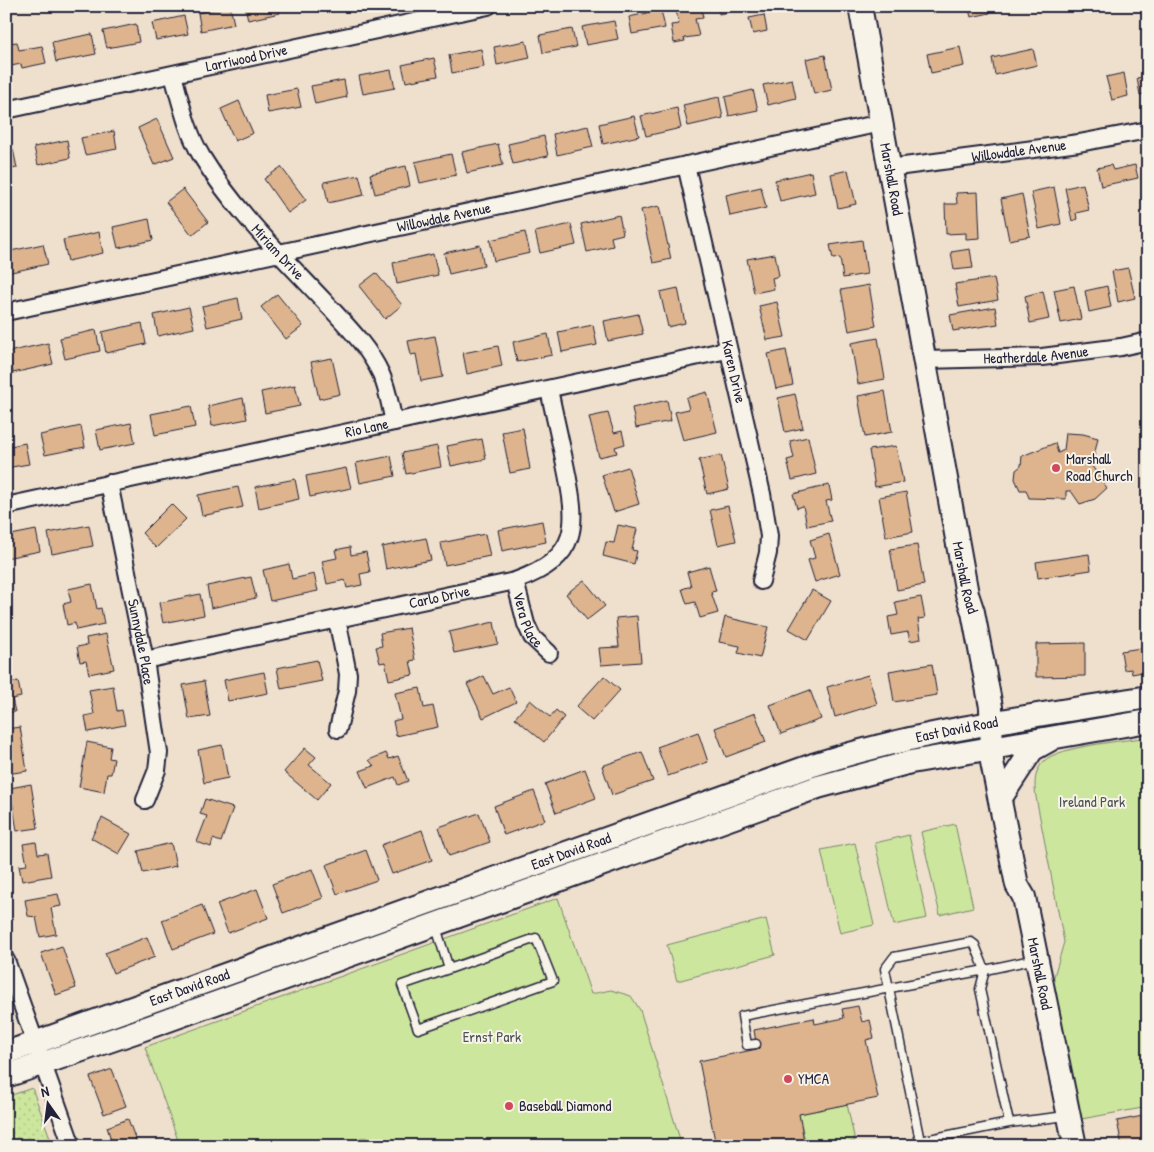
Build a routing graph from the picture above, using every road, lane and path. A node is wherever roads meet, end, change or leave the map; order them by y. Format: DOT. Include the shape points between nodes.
graph roads {
  1 [pos="488,6"];
  2 [pos="860,6"];
  3 [pos="173,75"];
  4 [pos="6,110"];
  5 [pos="881,123"];
  6 [pos="1148,130"];
  7 [pos="686,165"];
  8 [pos="889,168"];
  9 [pos="279,252"];
  10 [pos="6,312"];
  11 [pos="1148,341"];
  12 [pos="727,350"];
  13 [pos="924,360"];
  14 [pos="549,389"];
  15 [pos="394,422"];
  16 [pos="109,483"];
  17 [pos="6,506"];
  18 [pos="514,581"];
  19 [pos="761,581"];
  20 [pos="337,619"];
  21 [pos="549,652"];
  22 [pos="145,660"];
  23 [pos="1148,697"];
  24 [pos="1148,721"];
  25 [pos="991,723"];
  26 [pos="338,729"];
  27 [pos="1056,737"];
  28 [pos="992,747"];
  29 [pos="1000,799"];
  30 [pos="146,800"];
  31 [pos="427,903"];
  32 [pos="435,925"];
  33 [pos="1036,959"];
  34 [pos="6,960"];
  35 [pos="449,969"];
  36 [pos="985,970"];
  37 [pos="890,989"];
  38 [pos="756,1044"];
  39 [pos="6,1053"];
  40 [pos="40,1053"];
  41 [pos="6,1076"];
  42 [pos="1069,1115"];
  43 [pos="1009,1123"];
  44 [pos="1075,1143"];
  45 [pos="921,1144"];
  46 [pos="72,1146"];
  47 [pos="1050,1146"];
  1 -- 3 [label="street, Larriwood Drive"];
  2 -- 5 [label="street, Marshall Road"];
  3 -- 4 [label="street, Larriwood Drive"];
  3 -- 9 [label="street, Miriam Drive" via="188,129 201,155 220,184"];
  5 -- 7 [label="street, Willowdale Avenue"];
  5 -- 8 [label="street, Marshall Road"];
  6 -- 8 [label="street, Willowdale Avenue" via="1079,143"];
  7 -- 9 [label="street, Willowdale Avenue"];
  7 -- 12 [label="street, Karen Drive"];
  8 -- 13 [label="street, Marshall Road"];
  9 -- 10 [label="street, Willowdale Avenue"];
  9 -- 15 [label="street, Miriam Drive" via="372,359 381,375"];
  11 -- 13 [label="street, Heatherdale Avenue" via="1042,357"];
  12 -- 14 [label="street, Rio Lane"];
  12 -- 19 [label="street, Karen Drive" via="769,536"];
  13 -- 25 [label="street, Marshall Road" via="989,698"];
  14 -- 15 [label="street, Rio Lane"];
  14 -- 18 [label="street, Carlo Drive" via="573,502 573,522 570,537 552,563"];
  15 -- 16 [label="street, Rio Lane"];
  16 -- 17 [label="street, Rio Lane"];
  16 -- 22 [label="street, Sunnydale Place"];
  18 -- 20 [label="street, Carlo Drive"];
  18 -- 21 [label="street, Vera Place" via="532,637"];
  20 -- 22 [label="street, Carlo Drive"];
  20 -- 26 [label="street" via="348,674"];
  22 -- 30 [label="street, Sunnydale Place" via="159,753 158,770"];
  23 -- 25 [label="street, East David Road"];
  24 -- 27 [label="street, East David Road"];
  25 -- 28 [label="street, Marshall Road"];
  25 -- 31 [label="street, East David Road" via="888,744 822,762"];
  27 -- 28 [label="street, East David Road"];
  27 -- 29 [label="street" via="1032,750"];
  28 -- 29 [label="street, Marshall Road"];
  28 -- 32 [label="street, East David Road" via="911,762 818,787"];
  29 -- 33 [label="street, Marshall Road"];
  31 -- 32 [label="street"];
  31 -- 40 [label="street, East David Road"];
  32 -- 35 [label="lane"];
  32 -- 40 [label="street, East David Road" via="135,1032"];
  33 -- 36 [label="lane"];
  33 -- 42 [label="street, Marshall Road"];
  34 -- 40 [label="street"];
  35 -- 35 [label="lane" via="536,938 553,981 418,1029 402,986"];
  36 -- 37 [label="lane"];
  36 -- 37 [label="lane" via="971,942 894,957 885,969"];
  36 -- 43 [label="lane" via="980,989"];
  37 -- 38 [label="lane" via="742,1016 747,1045"];
  37 -- 45 [label="lane"];
  39 -- 40 [label="street, East David Road"];
  40 -- 41 [label="street, East David Road"];
  40 -- 46 [label="street"];
  42 -- 43 [label="lane"];
  42 -- 44 [label="street, Marshall Road"];
  43 -- 45 [label="lane"];
  44 -- 47 [label="lane"];
}
